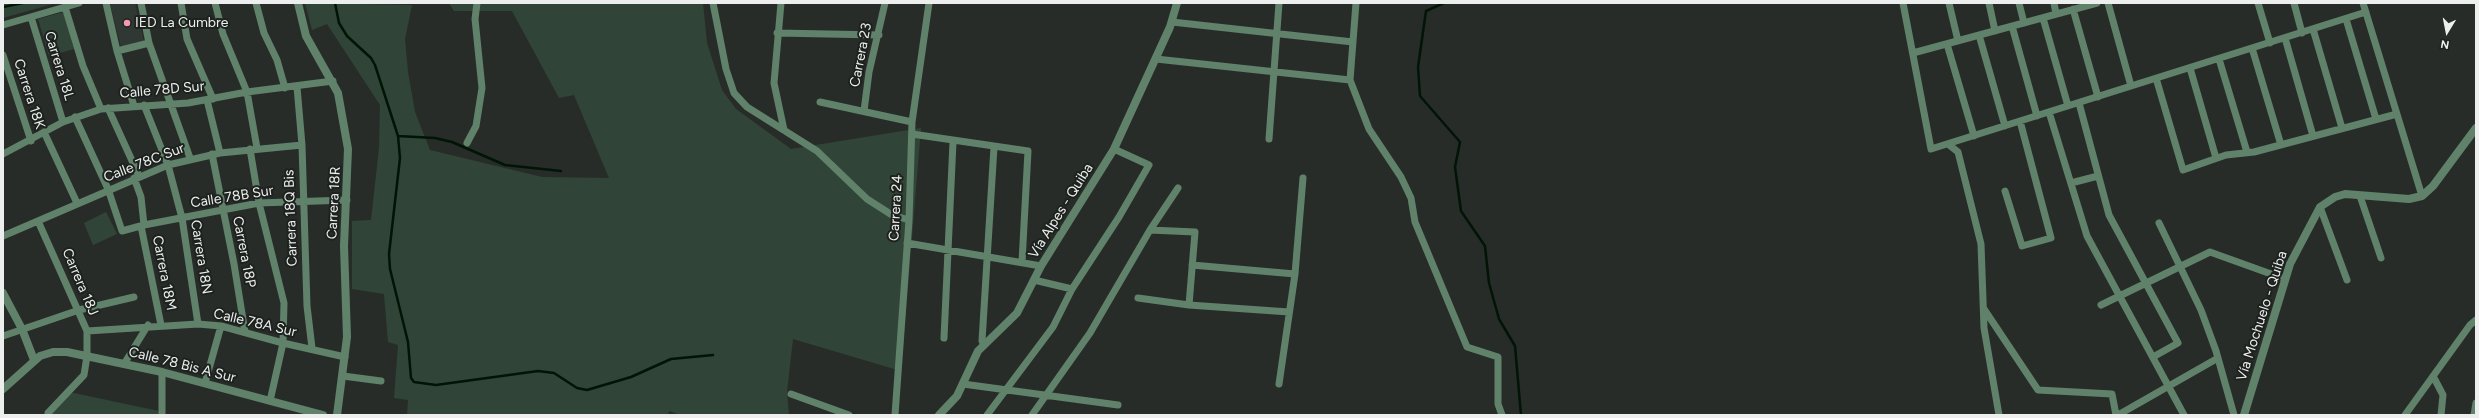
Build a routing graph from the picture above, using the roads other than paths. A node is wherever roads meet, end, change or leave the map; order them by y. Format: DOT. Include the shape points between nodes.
graph roads {
  1 [pos="79,3"];
  2 [pos="106,3"];
  3 [pos="141,3"];
  4 [pos="180,3"];
  5 [pos="215,3"];
  6 [pos="256,3"];
  7 [pos="298,3"];
  8 [pos="477,3"];
  9 [pos="713,3"];
  10 [pos="781,3"];
  11 [pos="885,3"];
  12 [pos="929,3"];
  13 [pos="1177,3"];
  14 [pos="1279,3"];
  15 [pos="1356,3"];
  16 [pos="1903,3"];
  17 [pos="1949,3"];
  18 [pos="1989,3"];
  19 [pos="2019,3"];
  20 [pos="2054,3"];
  21 [pos="2097,3"];
  22 [pos="2108,3"];
  23 [pos="2258,3"];
  24 [pos="2294,3"];
  25 [pos="2363,3"];
  26 [pos="2087,4"];
  27 [pos="65,7"];
  28 [pos="2073,9"];
  29 [pos="2366,12"];
  30 [pos="2056,14"];
  31 [pos="31,17"];
  32 [pos="2043,18"];
  33 [pos="2346,19"];
  34 [pos="1172,22"];
  35 [pos="2024,23"];
  36 [pos="3,25"];
  37 [pos="2012,26"];
  38 [pos="2313,29"];
  39 [pos="1995,31"];
  40 [pos="777,33"];
  41 [pos="2302,33"];
  42 [pos="1277,34"];
  43 [pos="879,35"];
  44 [pos="1979,35"];
  45 [pos="2285,38"];
  46 [pos="1958,41"];
  47 [pos="1353,42"];
  48 [pos="149,43"];
  49 [pos="2270,43"];
  50 [pos="1947,44"];
  51 [pos="2252,48"];
  52 [pos="117,51"];
  53 [pos="1913,53"];
  54 [pos="3,55"];
  55 [pos="1156,59"];
  56 [pos="2219,59"];
  57 [pos="2190,68"];
  58 [pos="1274,72"];
  59 [pos="2156,78"];
  60 [pos="1350,80"];
  61 [pos="333,82"];
  62 [pos="2131,86"];
  63 [pos="297,87"];
  64 [pos="285,88"];
  65 [pos="247,92"];
  66 [pos="2098,97"];
  67 [pos="210,100"];
  68 [pos="820,102"];
  69 [pos="2079,103"];
  70 [pos="172,104"];
  71 [pos="144,105"];
  72 [pos="134,106"];
  73 [pos="2068,106"];
  74 [pos="105,109"];
  75 [pos="864,111"];
  76 [pos="2049,112"];
  77 [pos="2397,114"];
  78 [pos="2037,116"];
  79 [pos="75,117"];
  80 [pos="2376,120"];
  81 [pos="2020,121"];
  82 [pos="63,122"];
  83 [pos="912,122"];
  84 [pos="2005,126"];
  85 [pos="2342,128"];
  86 [pos="2476,128"];
  87 [pos="784,130"];
  88 [pos="44,132"];
  89 [pos="912,134"];
  90 [pos="1974,136"];
  91 [pos="2313,136"];
  92 [pos="1269,138"];
  93 [pos="31,140"];
  94 [pos="953,142"];
  95 [pos="467,144"];
  96 [pos="1948,144"];
  97 [pos="302,145"];
  98 [pos="2281,145"];
  99 [pos="994,147"];
  100 [pos="254,148"];
  101 [pos="1114,149"];
  102 [pos="220,152"];
  103 [pos="2247,152"];
  104 [pos="3,154"];
  105 [pos="212,154"];
  106 [pos="190,158"];
  107 [pos="2216,158"];
  108 [pos="168,164"];
  109 [pos="2098,176"];
  110 [pos="136,177"];
  111 [pos="1303,178"];
  112 [pos="2071,183"];
  113 [pos="1178,188"];
  114 [pos="108,189"];
  115 [pos="2005,191"];
  116 [pos="2360,196"];
  117 [pos="2422,196"];
  118 [pos="347,200"];
  119 [pos="304,201"];
  120 [pos="258,203"];
  121 [pos="77,204"];
  122 [pos="2320,207"];
  123 [pos="223,211"];
  124 [pos="182,218"];
  125 [pos="909,220"];
  126 [pos="38,221"];
  127 [pos="2159,223"];
  128 [pos="142,225"];
  129 [pos="1150,230"];
  130 [pos="122,231"];
  131 [pos="3,236"];
  132 [pos="907,243"];
  133 [pos="948,250"];
  134 [pos="987,256"];
  135 [pos="2382,258"];
  136 [pos="1022,262"];
  137 [pos="1192,265"];
  138 [pos="1041,266"];
  139 [pos="2180,266"];
  140 [pos="1295,274"];
  141 [pos="2285,279"];
  142 [pos="1034,280"];
  143 [pos="2347,280"];
  144 [pos="2146,283"];
  145 [pos="1072,289"];
  146 [pos="3,293"];
  147 [pos="2120,296"];
  148 [pos="134,297"];
  149 [pos="1138,298"];
  150 [pos="1189,305"];
  151 [pos="2101,305"];
  152 [pos="1984,308"];
  153 [pos="79,310"];
  154 [pos="1289,312"];
  155 [pos="2476,320"];
  156 [pos="161,324"];
  157 [pos="198,324"];
  158 [pos="2476,325"];
  159 [pos="148,326"];
  160 [pos="221,326"];
  161 [pos="22,329"];
  162 [pos="87,331"];
  163 [pos="245,332"];
  164 [pos="3,336"];
  165 [pos="944,338"];
  166 [pos="283,343"];
  167 [pos="984,345"];
  168 [pos="312,348"];
  169 [pos="87,356"];
  170 [pos="345,357"];
  171 [pos="2153,357"];
  172 [pos="2218,358"];
  173 [pos="34,360"];
  174 [pos="124,364"];
  175 [pos="162,372"];
  176 [pos="343,376"];
  177 [pos="2433,376"];
  178 [pos="381,381"];
  179 [pos="205,383"];
  180 [pos="963,384"];
  181 [pos="1279,384"];
  182 [pos="2168,386"];
  183 [pos="3,389"];
  184 [pos="1004,390"];
  185 [pos="791,394"];
  186 [pos="1048,394"];
  187 [pos="270,401"];
  188 [pos="2476,403"];
  189 [pos="1118,405"];
  190 [pos="48,414"];
  191 [pos="162,415"];
  192 [pos="323,415"];
  193 [pos="337,415"];
  194 [pos="849,415"];
  195 [pos="895,415"];
  196 [pos="939,415"];
  197 [pos="987,415"];
  198 [pos="1032,415"];
  199 [pos="1502,415"];
  200 [pos="1999,415"];
  201 [pos="2117,415"];
  202 [pos="2184,415"];
  203 [pos="2234,415"];
  204 [pos="2244,415"];
  205 [pos="2405,415"];
  206 [pos="2441,415"];
  207 [pos="2474,415"];
  1 -- 27 [label="street"];
  2 -- 52 [label="street"];
  3 -- 48 [label="street"];
  4 -- 67 [label="street" via="187,39"];
  5 -- 65 [label="street" via="224,34"];
  6 -- 64 [label="street" via="264,33 277,60"];
  7 -- 61 [label="street, Carrera 18R" via="308,40"];
  8 -- 95 [label="street" via="475,19 482,88 476,126"];
  9 -- 87 [label="street" via="726,69 734,93 747,107"];
  10 -- 40 [label="street"];
  11 -- 43 [label="street, Carrera 23"];
  12 -- 83 [label="street, Carrera 24"];
  13 -- 34 [label="street, Vía Alpes - Quiba"];
  14 -- 42 [label="street"];
  15 -- 47 [label="street"];
  16 -- 53 [label="street"];
  17 -- 46 [label="street"];
  18 -- 39 [label="street"];
  19 -- 35 [label="street"];
  20 -- 30 [label="street"];
  21 -- 26 [label="street"];
  22 -- 62 [label="street"];
  23 -- 49 [label="street"];
  24 -- 41 [label="street"];
  25 -- 29 [label="street"];
  26 -- 28 [label="street"];
  27 -- 31 [label="street"];
  27 -- 74 [label="street, Carrera 18M" via="83,66"];
  28 -- 30 [label="street"];
  28 -- 66 [label="street"];
  29 -- 33 [label="street"];
  29 -- 77 [label="street"];
  30 -- 32 [label="street"];
  31 -- 36 [label="street"];
  31 -- 82 [label="street, Carrera 18L"];
  32 -- 35 [label="street"];
  32 -- 73 [label="street"];
  33 -- 38 [label="street"];
  33 -- 80 [label="street"];
  34 -- 42 [label="street"];
  34 -- 55 [label="street, Vía Alpes - Quiba"];
  35 -- 37 [label="street"];
  37 -- 39 [label="street"];
  37 -- 78 [label="street"];
  38 -- 41 [label="street"];
  38 -- 85 [label="street"];
  39 -- 44 [label="street"];
  40 -- 43 [label="street"];
  40 -- 87 [label="street" via="774,83"];
  41 -- 45 [label="street"];
  42 -- 47 [label="street"];
  42 -- 58 [label="street"];
  43 -- 75 [label="street, Carrera 23"];
  44 -- 46 [label="street"];
  44 -- 84 [label="street"];
  45 -- 49 [label="street"];
  45 -- 91 [label="street"];
  46 -- 50 [label="street"];
  47 -- 60 [label="street"];
  48 -- 52 [label="street"];
  48 -- 70 [label="street"];
  49 -- 51 [label="street"];
  50 -- 53 [label="street"];
  50 -- 90 [label="street"];
  51 -- 56 [label="street"];
  51 -- 98 [label="street"];
  52 -- 72 [label="street"];
  53 -- 96 [label="street" via="1931,149"];
  54 -- 93 [label="street, Carrera 18K"];
  55 -- 58 [label="street"];
  55 -- 101 [label="street, Vía Alpes - Quiba"];
  56 -- 57 [label="street"];
  56 -- 103 [label="street"];
  57 -- 59 [label="street"];
  57 -- 107 [label="street"];
  58 -- 60 [label="street"];
  58 -- 92 [label="street"];
  59 -- 62 [label="street"];
  59 -- 107 [label="street" via="2183,170"];
  60 -- 199 [label="street" via="1369,129 1401,177 1411,198 1416,222 1467,347 1498,357 1498,404"];
  61 -- 63 [label="street, Calle 78D Sur"];
  61 -- 118 [label="street, Carrera 18R" via="340,100 348,149"];
  62 -- 66 [label="street"];
  63 -- 64 [label="street, Calle 78D Sur"];
  63 -- 97 [label="street, Carrera 18Q Bis"];
  64 -- 65 [label="street, Calle 78D Sur"];
  65 -- 67 [label="street, Calle 78D Sur"];
  65 -- 100 [label="street"];
  66 -- 69 [label="street"];
  67 -- 70 [label="street, Calle 78D Sur"];
  67 -- 102 [label="street"];
  68 -- 75 [label="street"];
  69 -- 73 [label="street"];
  69 -- 109 [label="street"];
  70 -- 71 [label="street, Calle 78D Sur"];
  70 -- 106 [label="street"];
  71 -- 72 [label="street, Calle 78D Sur"];
  71 -- 108 [label="street, Carrera 18N"];
  72 -- 74 [label="street, Calle 78D Sur"];
  73 -- 76 [label="street"];
  74 -- 79 [label="street, Calle 78D Sur"];
  74 -- 110 [label="street, Carrera 18M"];
  75 -- 83 [label="street"];
  76 -- 78 [label="street"];
  76 -- 112 [label="street"];
  77 -- 80 [label="street"];
  77 -- 117 [label="street"];
  78 -- 81 [label="street"];
  79 -- 82 [label="street, Calle 78D Sur"];
  79 -- 114 [label="street, Carrera 18L"];
  80 -- 85 [label="street"];
  81 -- 84 [label="street"];
  81 -- 115 [label="street" via="2051,238 2022,246"];
  82 -- 88 [label="street, Calle 78D Sur"];
  83 -- 89 [label="street, Carrera 24"];
  84 -- 90 [label="street"];
  85 -- 91 [label="street"];
  86 -- 117 [label="street" via="2433,186"];
  87 -- 125 [label="street" via="817,151 867,199 892,215"];
  88 -- 93 [label="street, Calle 78D Sur"];
  88 -- 121 [label="street, Carrera 18K"];
  89 -- 94 [label="street"];
  89 -- 125 [label="street, Carrera 24"];
  90 -- 96 [label="street"];
  91 -- 98 [label="street"];
  93 -- 104 [label="street, Calle 78D Sur"];
  94 -- 99 [label="street"];
  94 -- 133 [label="street"];
  96 -- 152 [label="street" via="1958,152 1973,207 1981,244"];
  97 -- 100 [label="street, Calle 78C Sur"];
  97 -- 119 [label="street, Carrera 18Q Bis"];
  98 -- 103 [label="street"];
  99 -- 134 [label="street"];
  99 -- 136 [label="street" via="1028,152"];
  100 -- 102 [label="street, Calle 78C Sur"];
  100 -- 120 [label="street"];
  101 -- 138 [label="street, Vía Alpes - Quiba"];
  101 -- 145 [label="street" via="1150,165"];
  102 -- 105 [label="street, Calle 78C Sur"];
  103 -- 107 [label="street"];
  105 -- 106 [label="street, Calle 78C Sur"];
  105 -- 123 [label="street, Carrera 18P"];
  106 -- 108 [label="street, Calle 78C Sur"];
  108 -- 110 [label="street, Calle 78C Sur"];
  108 -- 124 [label="street, Carrera 18N"];
  109 -- 112 [label="street"];
  109 -- 144 [label="street" via="2109,215"];
  110 -- 114 [label="street, Calle 78C Sur"];
  110 -- 128 [label="street, Carrera 18M" via="141,197"];
  111 -- 140 [label="street"];
  112 -- 147 [label="street" via="2087,236"];
  113 -- 129 [label="street"];
  114 -- 121 [label="street, Calle 78C Sur"];
  114 -- 130 [label="street, Carrera 18L"];
  116 -- 117 [label="street, Vía Mochuelo - Quiba" via="2409,199"];
  116 -- 122 [label="street, Vía Mochuelo - Quiba" via="2345,194 2334,197"];
  116 -- 135 [label="street"];
  118 -- 119 [label="street, Calle 78B Sur"];
  118 -- 170 [label="street, Carrera 18R" via="344,246 347,327"];
  119 -- 120 [label="street, Calle 78B Sur"];
  119 -- 168 [label="street, Carrera 18Q Bis" via="305,269"];
  120 -- 123 [label="street, Calle 78B Sur"];
  120 -- 166 [label="street" via="284,303"];
  121 -- 126 [label="street, Calle 78C Sur"];
  122 -- 141 [label="street, Vía Mochuelo - Quiba" via="2297,249"];
  122 -- 143 [label="street"];
  123 -- 124 [label="street, Calle 78B Sur"];
  123 -- 163 [label="street, Carrera 18P"];
  124 -- 128 [label="street, Calle 78B Sur"];
  124 -- 157 [label="street, Carrera 18N"];
  125 -- 132 [label="street, Carrera 24"];
  126 -- 131 [label="street, Calle 78C Sur"];
  126 -- 153 [label="street, Carrera 18J"];
  127 -- 139 [label="street"];
  128 -- 130 [label="street, Calle 78B Sur"];
  128 -- 156 [label="street, Carrera 18M"];
  129 -- 137 [label="street" via="1195,232"];
  129 -- 186 [label="street" via="1090,333"];
  132 -- 133 [label="street"];
  132 -- 195 [label="street, Carrera 24"];
  133 -- 134 [label="street"];
  133 -- 165 [label="street"];
  134 -- 136 [label="street"];
  134 -- 167 [label="street" via="982,341"];
  136 -- 138 [label="street"];
  137 -- 140 [label="street"];
  137 -- 150 [label="street"];
  138 -- 142 [label="street, Vía Alpes - Quiba"];
  139 -- 141 [label="street" via="2210,252"];
  139 -- 144 [label="street"];
  139 -- 172 [label="street" via="2201,310"];
  140 -- 154 [label="street"];
  141 -- 204 [label="street, Vía Mochuelo - Quiba"];
  142 -- 145 [label="street"];
  142 -- 167 [label="street, Vía Alpes - Quiba" via="1017,313"];
  144 -- 147 [label="street"];
  144 -- 171 [label="street" via="2178,343"];
  145 -- 184 [label="street" via="1045,338"];
  146 -- 161 [label="street"];
  147 -- 151 [label="street"];
  147 -- 171 [label="street"];
  148 -- 153 [label="street"];
  149 -- 150 [label="street"];
  150 -- 154 [label="street"];
  152 -- 200 [label="street" via="1984,328"];
  152 -- 201 [label="street" via="2038,390 2112,394"];
  153 -- 161 [label="street"];
  153 -- 162 [label="street, Carrera 18J"];
  154 -- 181 [label="street"];
  155 -- 158 [label="street"];
  155 -- 177 [label="street"];
  156 -- 157 [label="street, Calle 78A Sur"];
  156 -- 159 [label="street, Calle 78A Sur"];
  157 -- 160 [label="street, Calle 78A Sur"];
  159 -- 162 [label="street, Calle 78A Sur"];
  159 -- 174 [label="street"];
  160 -- 163 [label="street, Calle 78A Sur"];
  160 -- 179 [label="street"];
  161 -- 164 [label="street"];
  161 -- 173 [label="street"];
  162 -- 169 [label="street, Carrera 18J"];
  163 -- 166 [label="street, Calle 78A Sur"];
  166 -- 168 [label="street, Calle 78A Sur"];
  166 -- 187 [label="street"];
  167 -- 180 [label="street, Vía Alpes - Quiba" via="974,358"];
  168 -- 170 [label="street, Calle 78A Sur"];
  169 -- 173 [label="street, Calle 78 Bis A Sur" via="60,351 46,353"];
  169 -- 174 [label="street, Calle 78 Bis A Sur"];
  169 -- 190 [label="street, Carrera 18J" via="84,375"];
  170 -- 176 [label="street, Carrera 18R"];
  171 -- 182 [label="street"];
  172 -- 182 [label="street"];
  172 -- 203 [label="street"];
  173 -- 183 [label="street, Calle 78 Bis A Sur"];
  174 -- 175 [label="street, Calle 78 Bis A Sur"];
  175 -- 179 [label="street, Calle 78 Bis A Sur"];
  175 -- 191 [label="street"];
  176 -- 178 [label="street"];
  176 -- 193 [label="street, Carrera 18R"];
  177 -- 205 [label="street"];
  177 -- 206 [label="street" via="2443,395"];
  179 -- 187 [label="street, Calle 78 Bis A Sur"];
  180 -- 184 [label="street"];
  180 -- 196 [label="street, Vía Alpes - Quiba" via="950,405"];
  182 -- 201 [label="street"];
  182 -- 202 [label="street"];
  184 -- 186 [label="street"];
  184 -- 197 [label="street"];
  185 -- 194 [label="street"];
  186 -- 189 [label="street"];
  186 -- 198 [label="street"];
  187 -- 192 [label="street, Calle 78 Bis A Sur"];
  188 -- 207 [label="street"];
}
